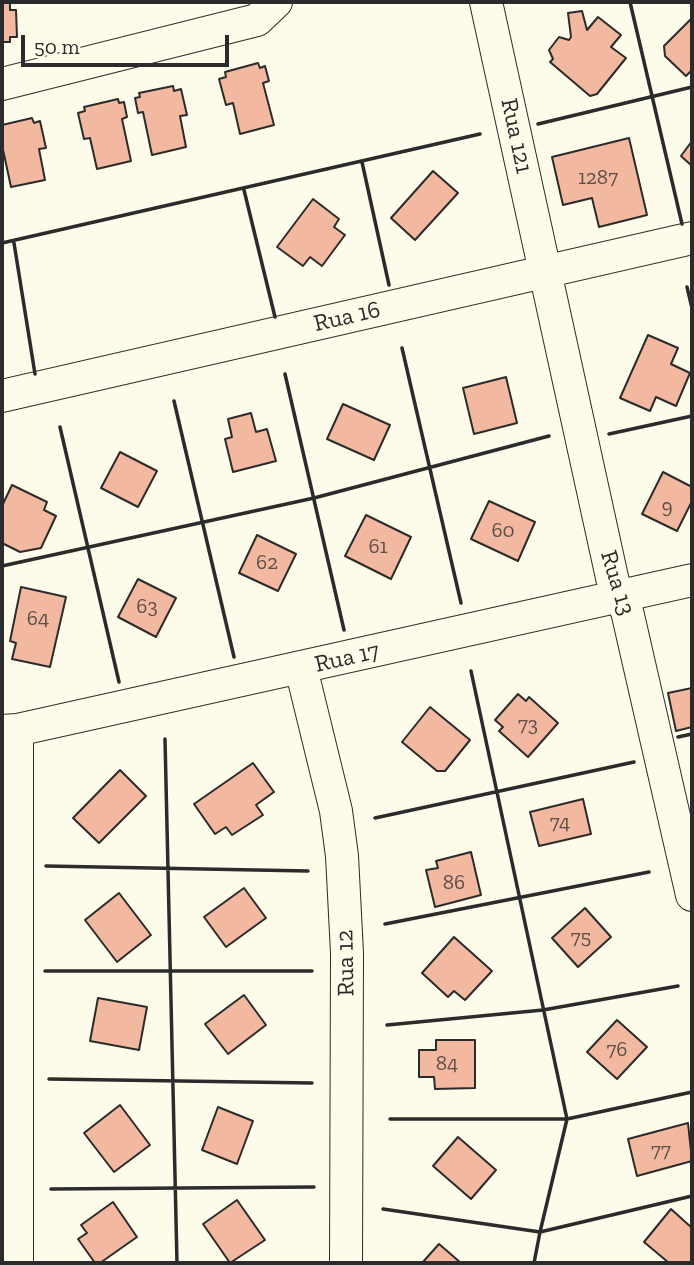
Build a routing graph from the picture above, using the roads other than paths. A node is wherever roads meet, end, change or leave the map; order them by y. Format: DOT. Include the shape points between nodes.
graph roads {
  1 [pos="276,2"];
  2 [pos="486,2"];
  3 [pos="2,84"];
  4 [pos="692,239"];
  5 [pos="545,270"];
  6 [pos="2,396"];
  7 [pos="692,580"];
  8 [pos="620,596"];
  9 [pos="301,668"];
  10 [pos="9,731"];
  11 [pos="692,895"];
  12 [pos="17,1263"];
  13 [pos="346,1263"];
  1 -- 3 [label="street" via="257,20"];
  2 -- 5 [label="street, Rua 121"];
  4 -- 5 [label="street, Rua 16"];
  5 -- 6 [label="street, Rua 16"];
  5 -- 8 [label="street, Rua 13" via="613,582"];
  7 -- 8 [label="street, Rua 17"];
  8 -- 9 [label="street, Rua 17"];
  8 -- 11 [label="street, Rua 13"];
  9 -- 10 [label="street, Rua 17"];
  9 -- 13 [label="street, Rua 12" via="336,811 342,856 347,953"];
  10 -- 12 [label="street"];
}
